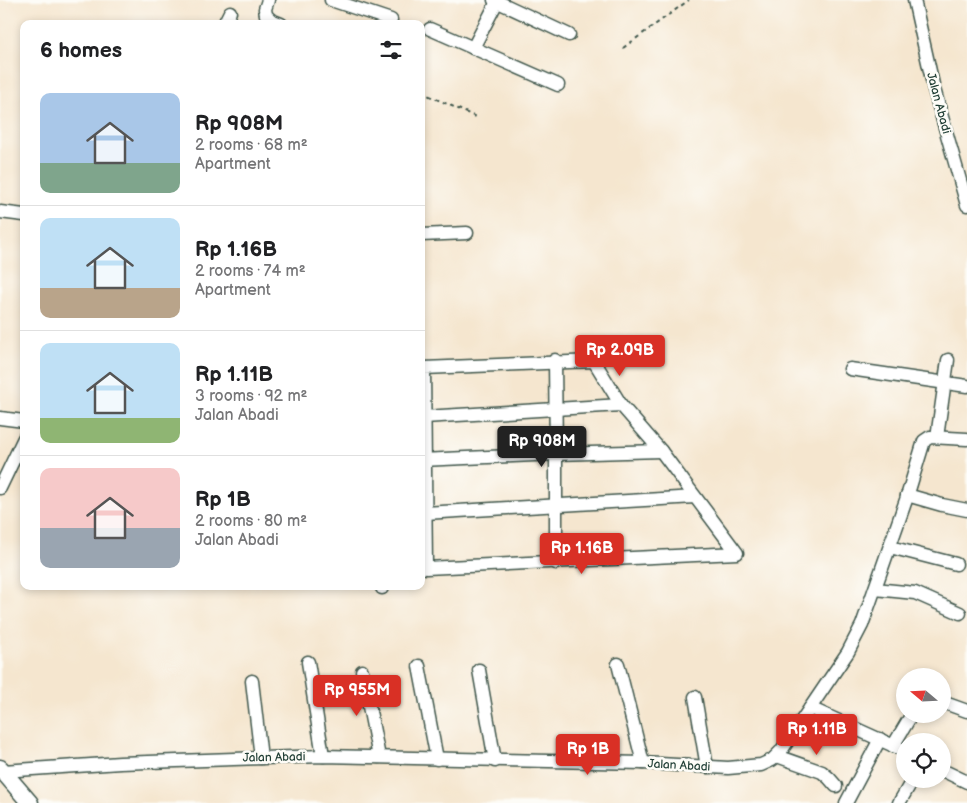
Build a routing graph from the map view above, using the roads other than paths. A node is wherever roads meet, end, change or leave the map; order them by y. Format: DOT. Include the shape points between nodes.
graph roads {
  1 [pos="268,0"];
  2 [pos="331,0"];
  3 [pos="496,0"];
  4 [pos="914,0"];
  5 [pos="230,12"];
  6 [pos="226,20"];
  7 [pos="271,20"];
  8 [pos="391,20"];
  9 [pos="430,29"];
  10 [pos="569,35"];
  11 [pos="473,48"];
  12 [pos="558,85"];
  13 [pos="967,205"];
  14 [pos="0,212"];
  15 [pos="20,214"];
  16 [pos="467,233"];
  17 [pos="425,235"];
  18 [pos="948,360"];
  19 [pos="555,361"];
  20 [pos="425,368"];
  21 [pos="850,369"];
  22 [pos="944,384"];
  23 [pos="967,386"];
  24 [pos="620,405"];
  25 [pos="556,409"];
  26 [pos="425,417"];
  27 [pos="0,418"];
  28 [pos="20,421"];
  29 [pos="936,437"];
  30 [pos="967,439"];
  31 [pos="20,448"];
  32 [pos="661,451"];
  33 [pos="556,454"];
  34 [pos="425,460"];
  35 [pos="0,488"];
  36 [pos="907,495"];
  37 [pos="696,497"];
  38 [pos="556,505"];
  39 [pos="967,510"];
  40 [pos="425,513"];
  41 [pos="890,547"];
  42 [pos="556,563"];
  43 [pos="956,564"];
  44 [pos="875,589"];
  45 [pos="960,613"];
  46 [pos="308,662"];
  47 [pos="618,664"];
  48 [pos="419,666"];
  49 [pos="480,670"];
  50 [pos="362,671"];
  51 [pos="252,681"];
  52 [pos="695,697"];
  53 [pos="951,705"];
  54 [pos="810,708"];
  55 [pos="967,711"];
  56 [pos="907,723"];
  57 [pos="880,739"];
  58 [pos="893,746"];
  59 [pos="896,748"];
  60 [pos="323,756"];
  61 [pos="777,756"];
  62 [pos="261,758"];
  63 [pos="379,758"];
  64 [pos="437,759"];
  65 [pos="495,761"];
  66 [pos="643,763"];
  67 [pos="708,767"];
  68 [pos="1,769"];
  69 [pos="951,774"];
  70 [pos="967,782"];
  71 [pos="836,786"];
  72 [pos="908,788"];
  73 [pos="30,803"];
  74 [pos="846,803"];
  75 [pos="899,803"];
  1 -- 7 [label="street" via="265,9"];
  2 -- 8 [label="street"];
  3 -- 10 [label="street"];
  3 -- 11 [label="street"];
  4 -- 13 [label="street, Jalan Abadi" via="934,89"];
  5 -- 6 [label="street"];
  9 -- 11 [label="street"];
  11 -- 12 [label="street"];
  14 -- 15 [label="street"];
  16 -- 17 [label="street"];
  18 -- 22 [label="street"];
  19 -- 20 [label="street"];
  19 -- 24 [label="street" via="594,361"];
  19 -- 25 [label="street"];
  21 -- 22 [label="street"];
  22 -- 23 [label="street"];
  22 -- 29 [label="street"];
  24 -- 25 [label="street"];
  24 -- 32 [label="street"];
  25 -- 26 [label="street"];
  25 -- 33 [label="street"];
  27 -- 28 [label="street"];
  29 -- 30 [label="street"];
  29 -- 36 [label="street" via="924,441"];
  31 -- 35 [label="street"];
  32 -- 33 [label="street"];
  32 -- 37 [label="street"];
  33 -- 34 [label="street"];
  33 -- 38 [label="street"];
  36 -- 39 [label="street"];
  36 -- 41 [label="street"];
  37 -- 38 [label="street"];
  37 -- 42 [label="street" via="737,553"];
  38 -- 40 [label="street"];
  38 -- 42 [label="street"];
  40 -- 42 [label="street" via="426,568"];
  41 -- 43 [label="street"];
  41 -- 44 [label="street"];
  44 -- 45 [label="street" via="915,593"];
  44 -- 54 [label="street" via="854,641"];
  46 -- 60 [label="street"];
  47 -- 66 [label="street"];
  48 -- 64 [label="street"];
  49 -- 65 [label="street"];
  50 -- 63 [label="street"];
  51 -- 62 [label="street"];
  52 -- 67 [label="street"];
  53 -- 55 [label="street"];
  54 -- 57 [label="street"];
  54 -- 61 [label="street"];
  56 -- 58 [label="street"];
  57 -- 58 [label="street"];
  57 -- 74 [label="street"];
  58 -- 59 [label="street"];
  60 -- 62 [label="street, Jalan Abadi"];
  60 -- 63 [label="street, Jalan Abadi"];
  61 -- 67 [label="street, Jalan Abadi" via="767,763 751,767"];
  61 -- 71 [label="street" via="822,772"];
  62 -- 68 [label="street, Jalan Abadi"];
  63 -- 64 [label="street, Jalan Abadi"];
  64 -- 65 [label="street, Jalan Abadi"];
  65 -- 66 [label="street, Jalan Abadi"];
  66 -- 67 [label="street, Jalan Abadi"];
  68 -- 73 [label="main road"];
  69 -- 70 [label="street"];
  72 -- 75 [label="street"];
}
